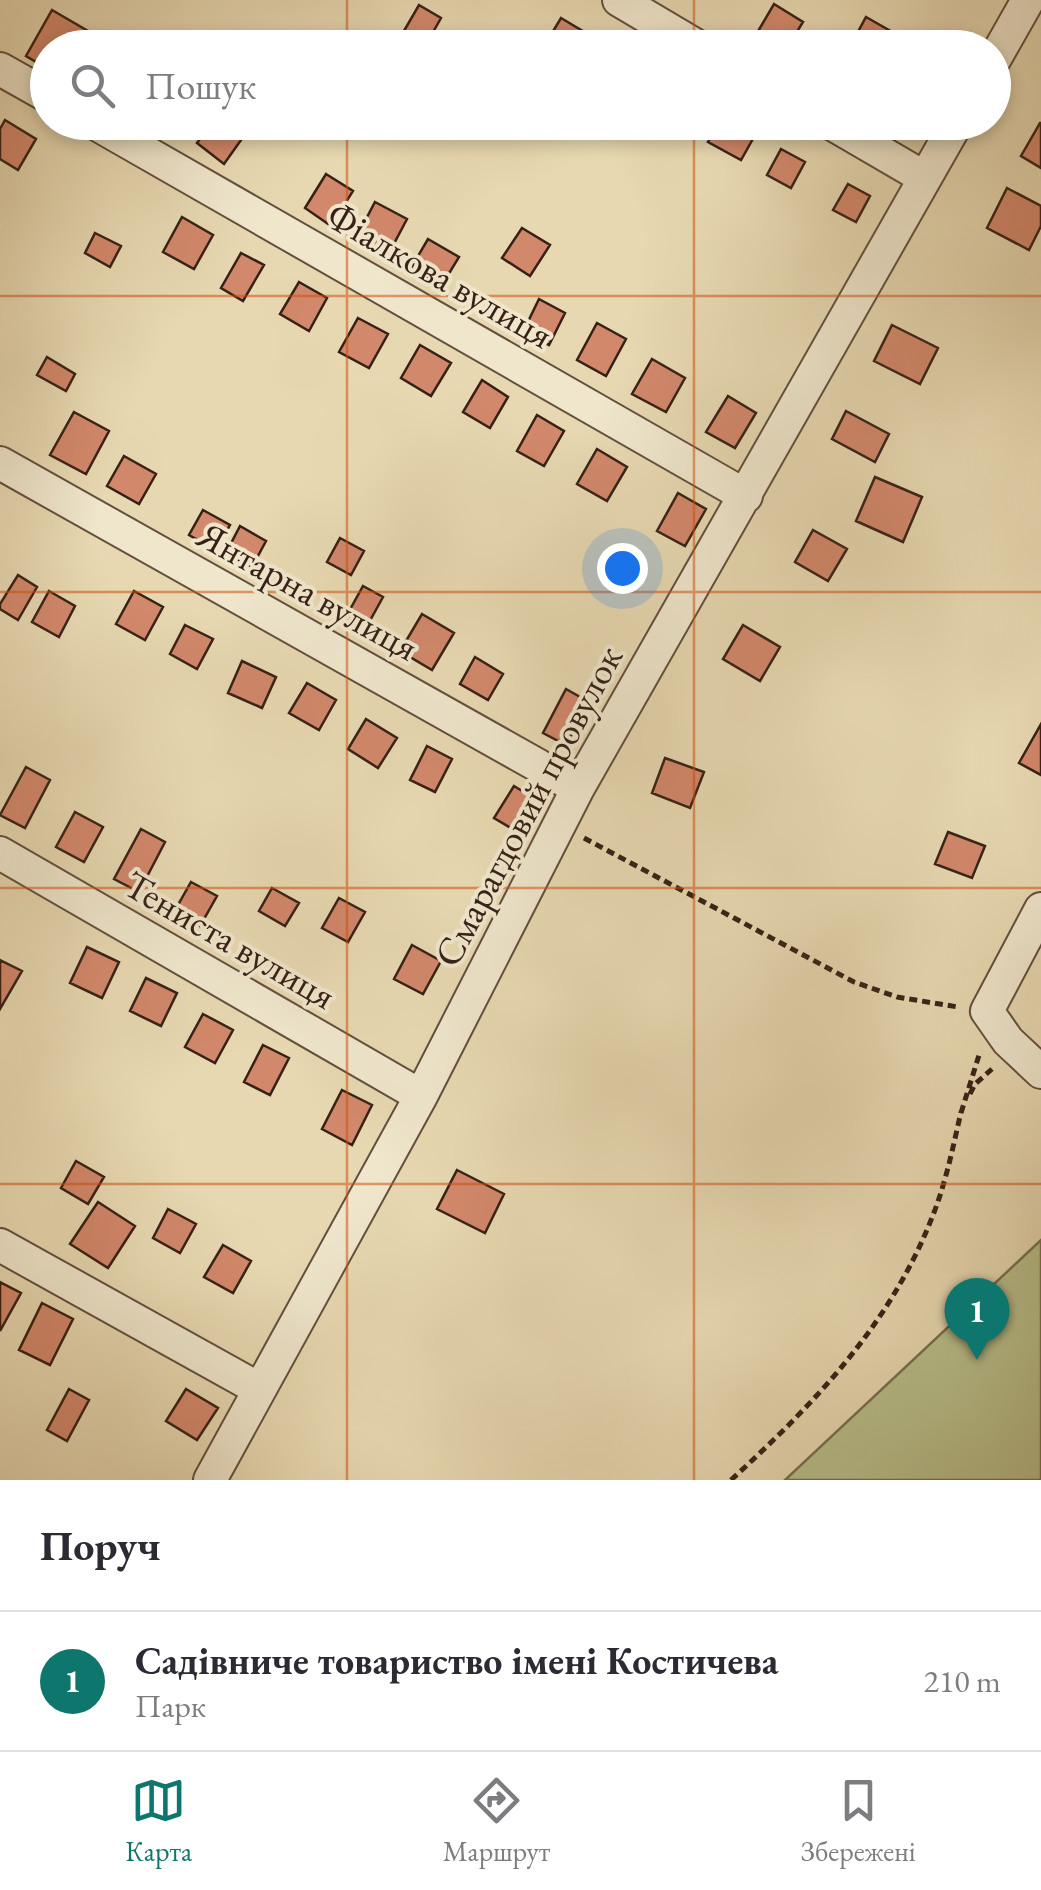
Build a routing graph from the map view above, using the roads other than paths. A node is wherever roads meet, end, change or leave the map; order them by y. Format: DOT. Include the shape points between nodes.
graph roads {
  1 [pos="619,0"];
  2 [pos="1028,0"];
  3 [pos="670,30"];
  4 [pos="1011,30"];
  5 [pos="0,69"];
  6 [pos="30,86"];
  7 [pos="124,140"];
  8 [pos="860,140"];
  9 [pos="946,140"];
  10 [pos="924,178"];
  11 [pos="0,464"];
  12 [pos="746,496"];
  13 [pos="578,788"];
  14 [pos="0,852"];
  15 [pos="1041,909"];
  16 [pos="1035,1068"];
  17 [pos="421,1096"];
  18 [pos="0,1245"];
  19 [pos="259,1389"];
  20 [pos="210,1480"];
  1 -- 3 [label="street"];
  2 -- 4 [label="street"];
  5 -- 6 [label="street"];
  7 -- 12 [label="street, Фіалкова вулиця"];
  8 -- 10 [label="street"];
  9 -- 10 [label="street, Смарагдовий провулок"];
  10 -- 12 [label="street, Смарагдовий провулок"];
  11 -- 13 [label="street, Янтарна вулиця"];
  12 -- 13 [label="street, Смарагдовий провулок"];
  13 -- 17 [label="street, Смарагдовий провулок"];
  14 -- 17 [label="street, Тениста вулиця"];
  15 -- 16 [label="street" via="988,1011"];
  17 -- 19 [label="street, Смарагдовий провулок"];
  18 -- 19 [label="street"];
  19 -- 20 [label="street, Смарагдовий провулок"];
}
